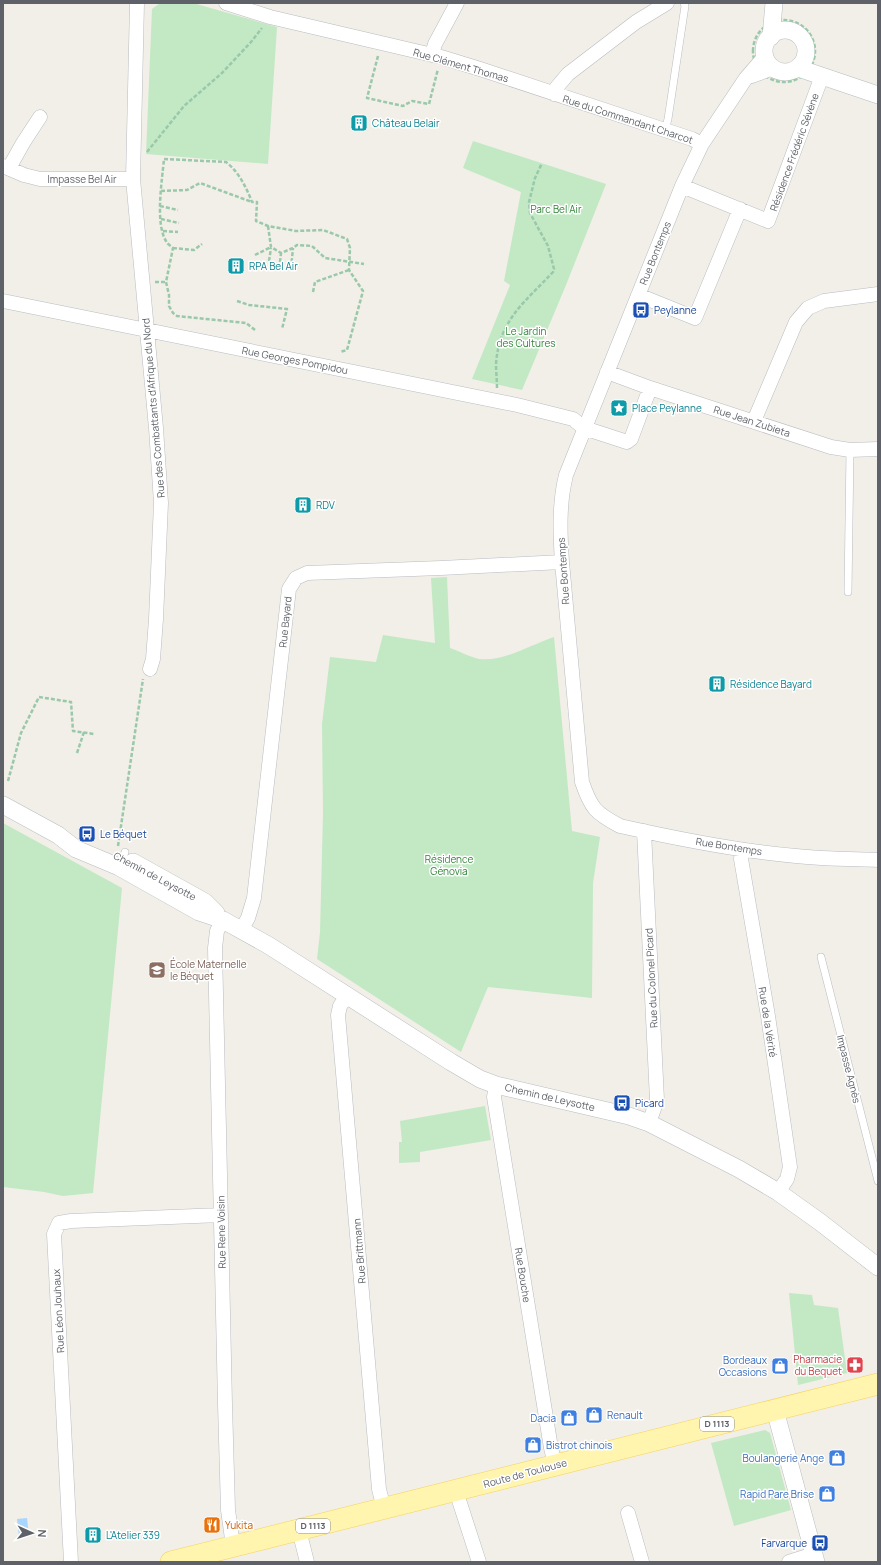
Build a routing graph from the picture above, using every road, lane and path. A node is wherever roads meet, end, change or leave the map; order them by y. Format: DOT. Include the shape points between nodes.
graph roads {
  1 [pos="137,3"];
  2 [pos="226,3"];
  3 [pos="457,3"];
  4 [pos="667,3"];
  5 [pos="684,3"];
  6 [pos="774,3"];
  7 [pos="778,3"];
  8 [pos="270,17"];
  9 [pos="779,27"];
  10 [pos="380,44"];
  11 [pos="437,56"];
  12 [pos="809,66"];
  13 [pos="764,67"];
  14 [pos="554,94"];
  15 [pos="878,95"];
  16 [pos="40,117"];
  17 [pos="665,130"];
  18 [pos="702,144"];
  19 [pos="146,154"];
  20 [pos="542,163"];
  21 [pos="6,167"];
  22 [pos="133,179"];
  23 [pos="682,186"];
  24 [pos="161,191"];
  25 [pos="252,202"];
  26 [pos="160,206"];
  27 [pos="178,210"];
  28 [pos="740,210"];
  29 [pos="161,219"];
  30 [pos="180,223"];
  31 [pos="268,226"];
  32 [pos="163,231"];
  33 [pos="178,232"];
  34 [pos="202,244"];
  35 [pos="173,248"];
  36 [pos="271,248"];
  37 [pos="293,248"];
  38 [pos="281,253"];
  39 [pos="255,254"];
  40 [pos="269,261"];
  41 [pos="280,262"];
  42 [pos="349,262"];
  43 [pos="364,264"];
  44 [pos="291,268"];
  45 [pos="349,270"];
  46 [pos="155,282"];
  47 [pos="166,282"];
  48 [pos="313,292"];
  49 [pos="878,294"];
  50 [pos="638,295"];
  51 [pos="3,301"];
  52 [pos="237,301"];
  53 [pos="255,330"];
  54 [pos="282,330"];
  55 [pos="147,331"];
  56 [pos="340,352"];
  57 [pos="607,372"];
  58 [pos="650,388"];
  59 [pos="498,401"];
  60 [pos="754,421"];
  61 [pos="584,428"];
  62 [pos="878,449"];
  63 [pos="850,450"];
  64 [pos="562,562"];
  65 [pos="848,592"];
  66 [pos="150,669"];
  67 [pos="84,732"];
  68 [pos="94,734"];
  69 [pos="77,753"];
  70 [pos="8,781"];
  71 [pos="3,805"];
  72 [pos="644,831"];
  73 [pos="742,850"];
  74 [pos="123,859"];
  75 [pos="878,860"];
  76 [pos="223,920"];
  77 [pos="240,930"];
  78 [pos="821,957"];
  79 [pos="347,996"];
  80 [pos="496,1085"];
  81 [pos="649,1123"];
  82 [pos="878,1181"];
  83 [pos="778,1192"];
  84 [pos="221,1215"];
  85 [pos="878,1267"];
  86 [pos="878,1384"];
  87 [pos="774,1410"];
  88 [pos="555,1464"];
  89 [pos="456,1491"];
  90 [pos="384,1509"];
  91 [pos="628,1513"];
  92 [pos="299,1530"];
  93 [pos="233,1546"];
  94 [pos="815,1558"];
  95 [pos="71,1562"];
  96 [pos="171,1562"];
  97 [pos="307,1562"];
  98 [pos="479,1562"];
  99 [pos="642,1562"];
  100 [pos="789,1562"];
  1 -- 22 [label="street, Rue des Combattants d'Afrique du Nord"];
  2 -- 8 [label="street, Rue Clément Thomas"];
  3 -- 11 [label="street" via="435,44"];
  4 -- 14 [label="street" via="636,22 568,74"];
  5 -- 17 [label="lane" via="670,112"];
  6 -- 9 [label="street"];
  7 -- 9 [label="street"];
  8 -- 10 [label="street, Rue Clément Thomas"];
  8 -- 19 [label="path" via="252,42 222,73 184,106"];
  9 -- 12 [label="street" via="793,32 802,39"];
  9 -- 12 [label="path" via="800,28 805,33 812,46"];
  9 -- 12 [label="path" via="793,21 807,30 812,37 815,54"];
  9 -- 13 [label="street" via="767,42"];
  9 -- 13 [label="path" via="766,25 758,33 753,44 752,56"];
  10 -- 11 [label="street, Rue Clément Thomas"];
  10 -- 11 [label="path" via="367,98 402,106 412,101 429,104"];
  11 -- 14 [label="street, Rue Clément Thomas"];
  12 -- 13 [label="street" via="786,72"];
  12 -- 13 [label="path" via="800,74 785,79 778,78"];
  12 -- 13 [label="path" via="798,78 782,82 774,81"];
  12 -- 15 [label="street" via="848,86"];
  12 -- 28 [label="street, Résidence Frédéric Sévène" via="768,221"];
  13 -- 18 [label="street, Rue Bontemps" via="746,78"];
  14 -- 17 [label="street, Rue du Commandant Charcot"];
  16 -- 21 [label="street, Impasse Bel Air"];
  17 -- 18 [label="street, Rue du Commandant Charcot"];
  18 -- 23 [label="street, Rue Bontemps"];
  20 -- 59 [label="path" via="529,202 530,213 548,246 554,269 515,311 504,328 496,365"];
  21 -- 22 [label="street, Impasse Bel Air" via="40,179"];
  22 -- 55 [label="street, Rue des Combattants d'Afrique du Nord"];
  23 -- 28 [label="street, Résidence Frédéric Sévène"];
  23 -- 50 [label="street, Rue Bontemps"];
  24 -- 25 [label="path" via="186,190 200,183"];
  24 -- 25 [label="path" via="164,159 226,162 234,168"];
  24 -- 26 [label="path"];
  25 -- 31 [label="path" via="257,202 256,221"];
  26 -- 27 [label="path"];
  26 -- 29 [label="path"];
  28 -- 50 [label="street" via="695,318"];
  29 -- 30 [label="path"];
  29 -- 32 [label="path"];
  31 -- 36 [label="path"];
  31 -- 42 [label="path" via="296,231 323,230 347,239 350,248"];
  32 -- 33 [label="path"];
  32 -- 35 [label="path" via="166,241"];
  34 -- 35 [label="path" via="194,250"];
  35 -- 47 [label="path"];
  36 -- 38 [label="path"];
  36 -- 39 [label="path"];
  36 -- 40 [label="path"];
  37 -- 38 [label="path"];
  37 -- 42 [label="path" via="297,245 312,246 325,258"];
  37 -- 44 [label="path"];
  38 -- 41 [label="path"];
  42 -- 43 [label="path"];
  42 -- 45 [label="path"];
  45 -- 48 [label="path" via="315,282"];
  45 -- 56 [label="path" via="363,291 347,350"];
  46 -- 47 [label="path"];
  47 -- 53 [label="path" via="169,306 177,316 246,324"];
  49 -- 60 [label="street" via="824,302 808,308 796,322"];
  50 -- 57 [label="street, Rue Bontemps"];
  51 -- 55 [label="street, Rue Georges Pompidou"];
  52 -- 54 [label="path" via="249,305 287,309"];
  55 -- 59 [label="street, Rue Georges Pompidou"];
  55 -- 66 [label="street, Rue des Combattants d'Afrique du Nord" via="161,503 156,619"];
  57 -- 58 [label="street, Rue Jean Zubieta"];
  57 -- 61 [label="street, Rue Bontemps"];
  58 -- 60 [label="street, Rue Jean Zubieta"];
  58 -- 61 [label="street, Rue Georges Pompidou" via="631,439 627,442"];
  59 -- 61 [label="street, Rue Georges Pompidou" via="573,420"];
  60 -- 63 [label="street, Rue Jean Zubieta" via="831,447"];
  61 -- 64 [label="street, Rue Bontemps" via="562,492"];
  62 -- 63 [label="street, Rue Jean Zubieta"];
  63 -- 65 [label="lane"];
  64 -- 72 [label="street, Rue Bontemps" via="582,782 589,802 602,817 620,826"];
  64 -- 77 [label="street, Rue Bayard" via="307,573 296,578 289,589 253,905"];
  66 -- 74 [label="path" via="142,680 117,845"];
  67 -- 68 [label="path"];
  67 -- 69 [label="path"];
  67 -- 70 [label="path" via="73,730 71,702 39,697 21,733"];
  71 -- 74 [label="street, Chemin de Leysotte" via="58,835 78,840"];
  72 -- 73 [label="street, Rue Bontemps"];
  72 -- 81 [label="street, Rue du Colonel Picard" via="657,1100"];
  73 -- 75 [label="street, Rue Bontemps" via="804,857"];
  73 -- 83 [label="street, Rue de la Vérité" via="741,859 790,1167 787,1179"];
  74 -- 76 [label="street, Chemin de Leysotte" via="205,902"];
  76 -- 77 [label="street, Chemin de Leysotte"];
  76 -- 84 [label="street, Rue Rene Voisin" via="217,930 215,945"];
  77 -- 79 [label="street, Chemin de Leysotte" via="286,956"];
  78 -- 82 [label="lane, Impasse Agnès"];
  79 -- 80 [label="street, Chemin de Leysotte" via="450,1062"];
  79 -- 90 [label="street, Rue Brittmann" via="340,1006 338,1015 379,1489"];
  80 -- 81 [label="street, Chemin de Leysotte"];
  80 -- 88 [label="street, Rue Bouche" via="494,1097"];
  81 -- 83 [label="street, Chemin de Leysotte"];
  83 -- 85 [label="street, Chemin de Leysotte"];
  84 -- 93 [label="street, Rue Rene Voisin" via="228,1503"];
  84 -- 95 [label="street, Rue Léon Jouhaux" via="58,1223 54,1234"];
  86 -- 87 [label="main road, Route de Toulouse / D 1113"];
  87 -- 88 [label="main road, Route de Toulouse / D 1113"];
  87 -- 94 [label="street"];
  88 -- 89 [label="main road, Route de Toulouse / D 1113"];
  89 -- 90 [label="main road, Route de Toulouse / D 1113"];
  89 -- 98 [label="street"];
  90 -- 92 [label="main road, Route de Toulouse / D 1113"];
  91 -- 99 [label="street"];
  92 -- 93 [label="main road, Route de Toulouse / D 1113"];
  92 -- 97 [label="street"];
  93 -- 96 [label="main road, Route de Toulouse / D 1113"];
  94 -- 100 [label="street"];
}
